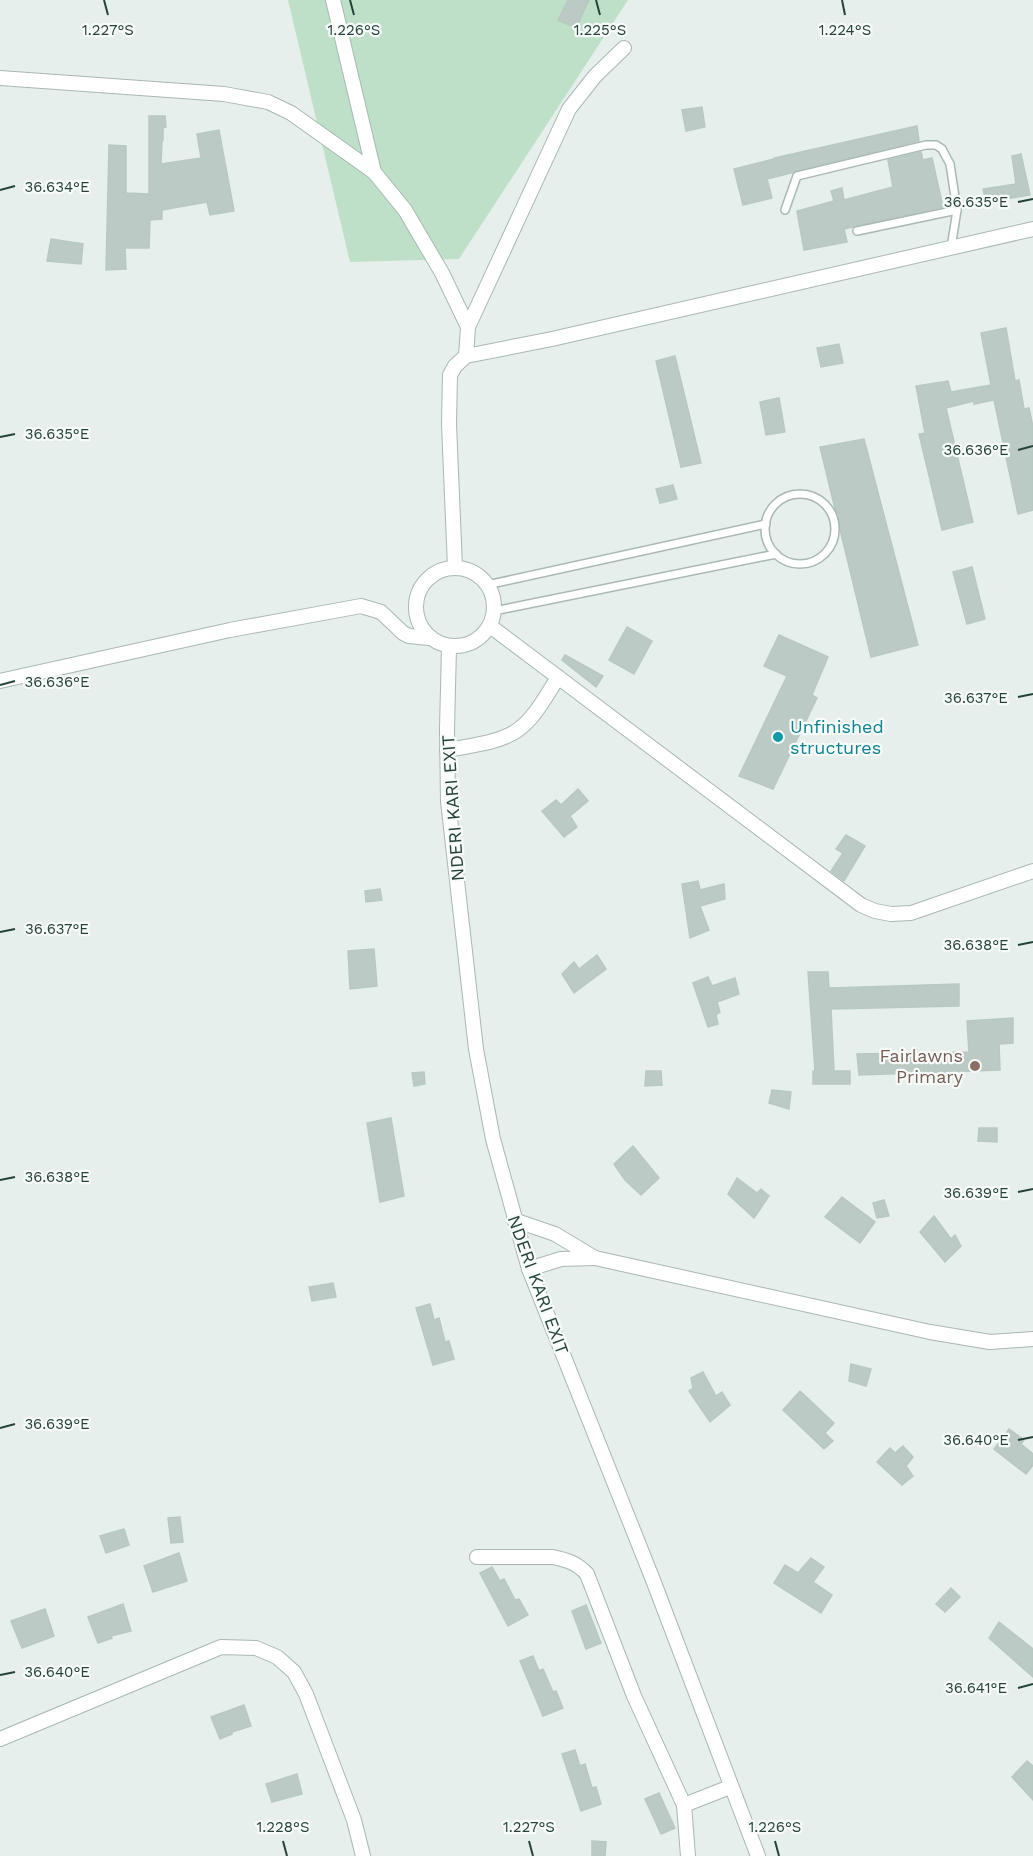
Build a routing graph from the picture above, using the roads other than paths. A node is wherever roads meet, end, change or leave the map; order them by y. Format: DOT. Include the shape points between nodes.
graph roads {
  1 [pos="333,0"];
  2 [pos="624,48"];
  3 [pos="0,78"];
  4 [pos="374,172"];
  5 [pos="785,210"];
  6 [pos="957,210"];
  7 [pos="1033,229"];
  8 [pos="857,231"];
  9 [pos="951,248"];
  10 [pos="468,327"];
  11 [pos="466,356"];
  12 [pos="766,524"];
  13 [pos="776,554"];
  14 [pos="455,567"];
  15 [pos="488,585"];
  16 [pos="494,611"];
  17 [pos="490,626"];
  18 [pos="429,638"];
  19 [pos="449,647"];
  20 [pos="558,677"];
  21 [pos="0,681"];
  22 [pos="447,750"];
  23 [pos="1033,871"];
  24 [pos="514,1220"];
  25 [pos="595,1258"];
  26 [pos="529,1269"];
  27 [pos="1033,1339"];
  28 [pos="477,1557"];
  29 [pos="0,1739"];
  30 [pos="730,1787"];
  31 [pos="684,1805"];
  32 [pos="363,1856"];
  33 [pos="688,1856"];
  34 [pos="758,1856"];
  1 -- 4 [label="street"];
  2 -- 10 [label="street" via="569,109"];
  3 -- 4 [label="street" via="224,94 268,102 291,113"];
  4 -- 10 [label="street" via="400,203 425,243"];
  5 -- 6 [label="lane" via="797,176 926,145 942,149 947,156"];
  6 -- 8 [label="lane"];
  6 -- 9 [label="lane"];
  7 -- 9 [label="street"];
  9 -- 11 [label="street"];
  10 -- 11 [label="street"];
  11 -- 14 [label="street" via="450,375"];
  12 -- 13 [label="lane" via="769,546"];
  12 -- 13 [label="lane" via="776,504 797,494 818,500 833,518 833,540 819,558 797,564"];
  12 -- 15 [label="lane"];
  13 -- 16 [label="lane"];
  14 -- 15 [label="street" via="477,574"];
  14 -- 18 [label="street" via="434,573 417,594 418,622"];
  15 -- 16 [label="street"];
  16 -- 17 [label="street"];
  17 -- 19 [label="street" via="472,643"];
  17 -- 20 [label="street"];
  18 -- 19 [label="street"];
  18 -- 21 [label="street" via="409,636 381,612 361,606 230,630"];
  19 -- 22 [label="street, NDERI KARI EXIT"];
  20 -- 22 [label="street" via="526,726 492,742"];
  20 -- 23 [label="street" via="791,854 875,911 911,913"];
  22 -- 24 [label="street, NDERI KARI EXIT" via="448,801 476,1048 493,1139"];
  24 -- 25 [label="street" via="555,1234"];
  24 -- 26 [label="street, NDERI KARI EXIT"];
  25 -- 26 [label="street" via="561,1259"];
  25 -- 27 [label="street" via="930,1332 990,1342"];
  26 -- 30 [label="street, NDERI KARI EXIT" via="653,1580"];
  28 -- 31 [label="street" via="553,1557 581,1567 587,1574 634,1696"];
  29 -- 32 [label="street" via="221,1647 256,1648 277,1657 294,1672 306,1694 354,1820"];
  30 -- 31 [label="street"];
  30 -- 34 [label="street, NDERI KARI EXIT"];
  31 -- 33 [label="street"];
}
